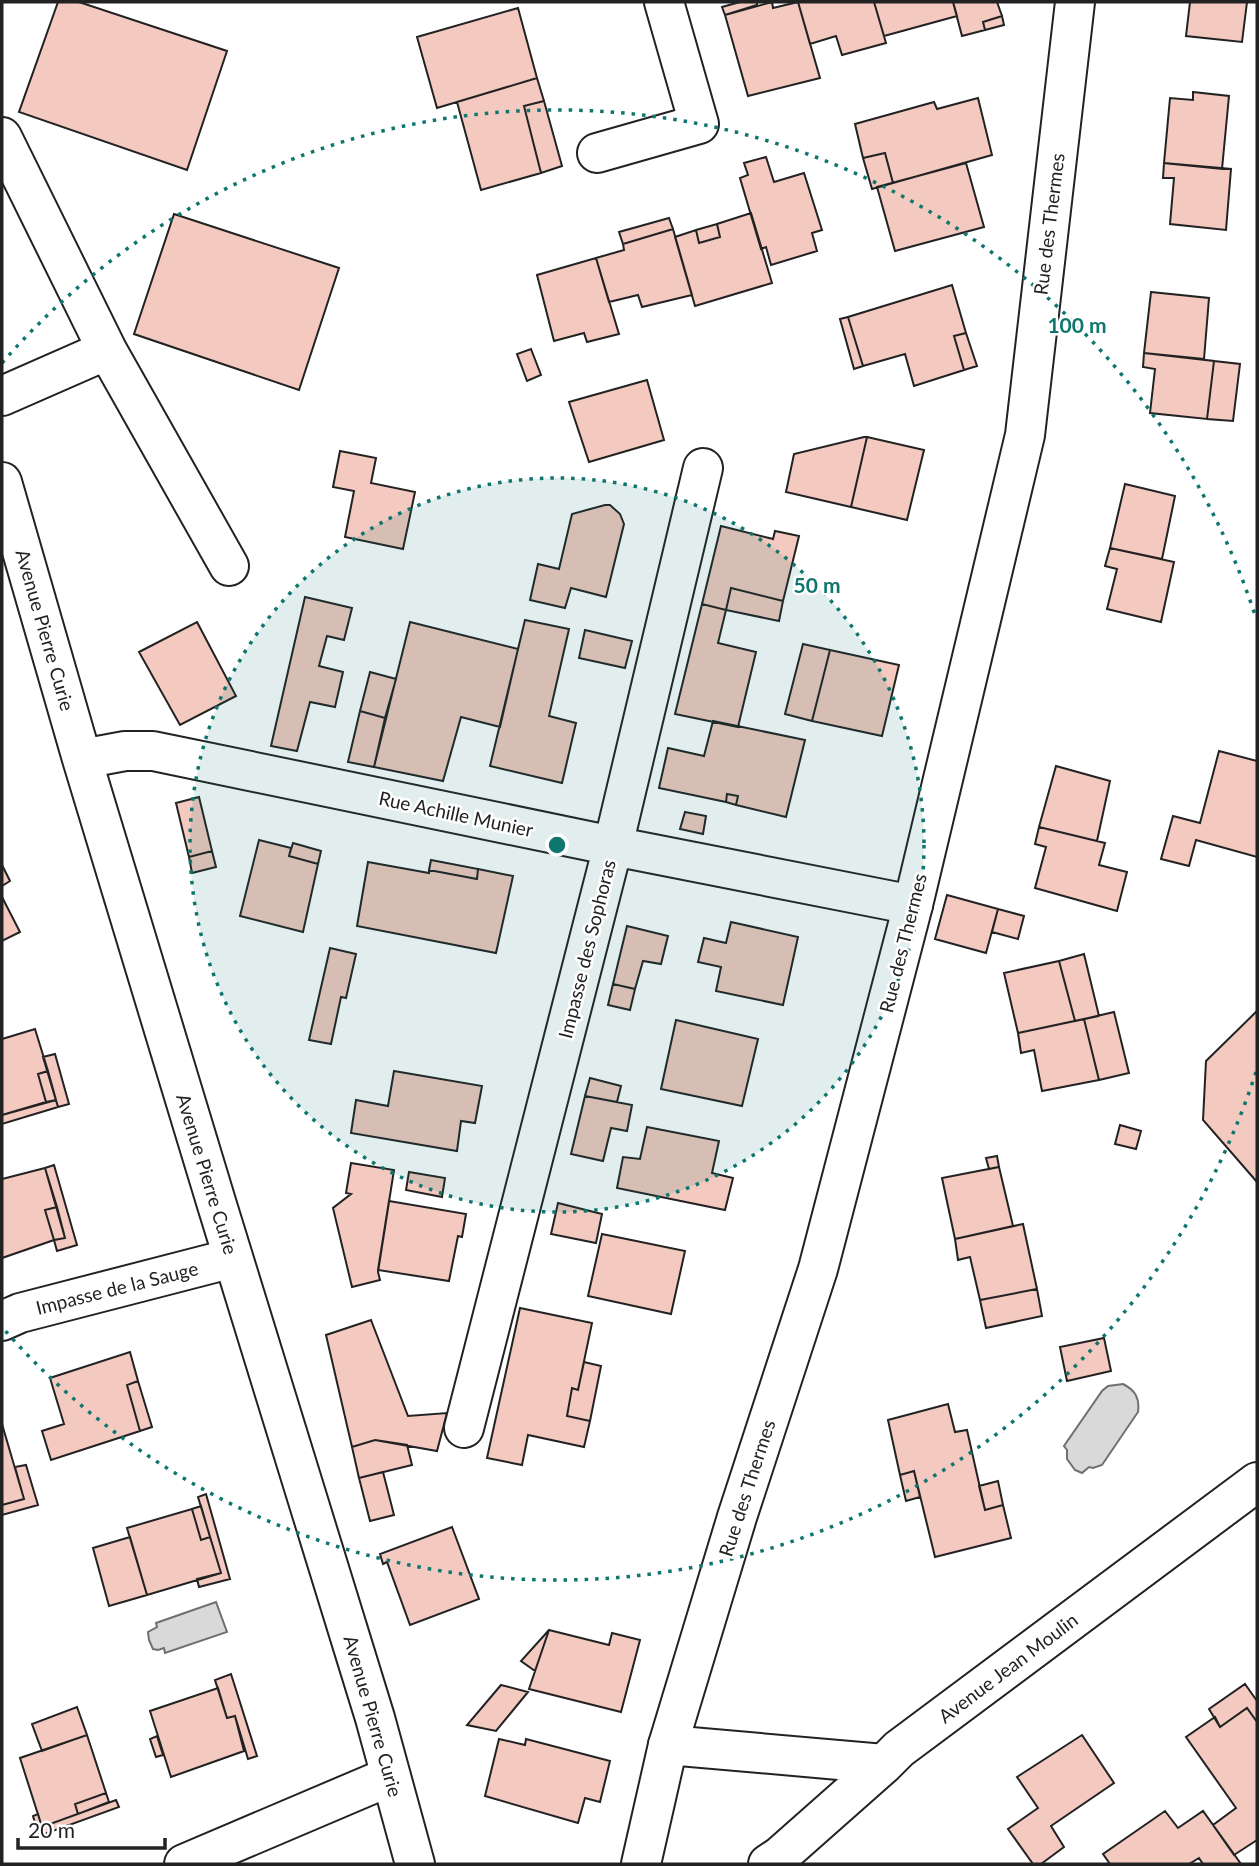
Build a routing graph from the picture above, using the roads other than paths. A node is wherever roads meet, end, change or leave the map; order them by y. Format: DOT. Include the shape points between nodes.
graph roads {
  1 [pos="664,2"];
  2 [pos="1075,2"];
  3 [pos="2,137"];
  4 [pos="597,153"];
  5 [pos="107,350"];
  6 [pos="2,396"];
  7 [pos="703,468"];
  8 [pos="2,482"];
  9 [pos="229,566"];
  10 [pos="82,759"];
  11 [pos="613,846"];
  12 [pos="913,905"];
  13 [pos="233,1258"];
  14 [pos="2,1321"];
  15 [pos="464,1428"];
  16 [pos="1257,1482"];
  17 [pos="668,1745"];
  18 [pos="884,1764"];
  19 [pos="391,1776"];
  20 [pos="184,1864"];
  21 [pos="415,1864"];
  22 [pos="640,1864"];
  23 [pos="768,1864"];
  1 -- 4 [label="street" via="699,124"];
  2 -- 12 [label="street, Rue des Thermes" via="1025,435"];
  3 -- 5 [label="street"];
  5 -- 6 [label="street"];
  5 -- 9 [label="street"];
  7 -- 11 [label="street, Impasse des Sophoras"];
  8 -- 10 [label="street, Avenue Pierre Curie"];
  10 -- 11 [label="street, Rue Achille Munier" via="153,751"];
  10 -- 13 [label="street, Avenue Pierre Curie"];
  11 -- 12 [label="street, Rue Achille Munier"];
  11 -- 15 [label="street, Impasse des Sophoras"];
  12 -- 17 [label="street, Rue des Thermes" via="818,1269"];
  13 -- 14 [label="street, Impasse de la Sauge"];
  13 -- 19 [label="street, Avenue Pierre Curie"];
  16 -- 18 [label="street, Avenue Jean Moulin"];
  17 -- 18 [label="street"];
  17 -- 22 [label="street, Rue des Thermes"];
  18 -- 23 [label="street, Avenue Jean Moulin"];
  19 -- 20 [label="street"];
  19 -- 21 [label="street, Avenue Pierre Curie"];
}
